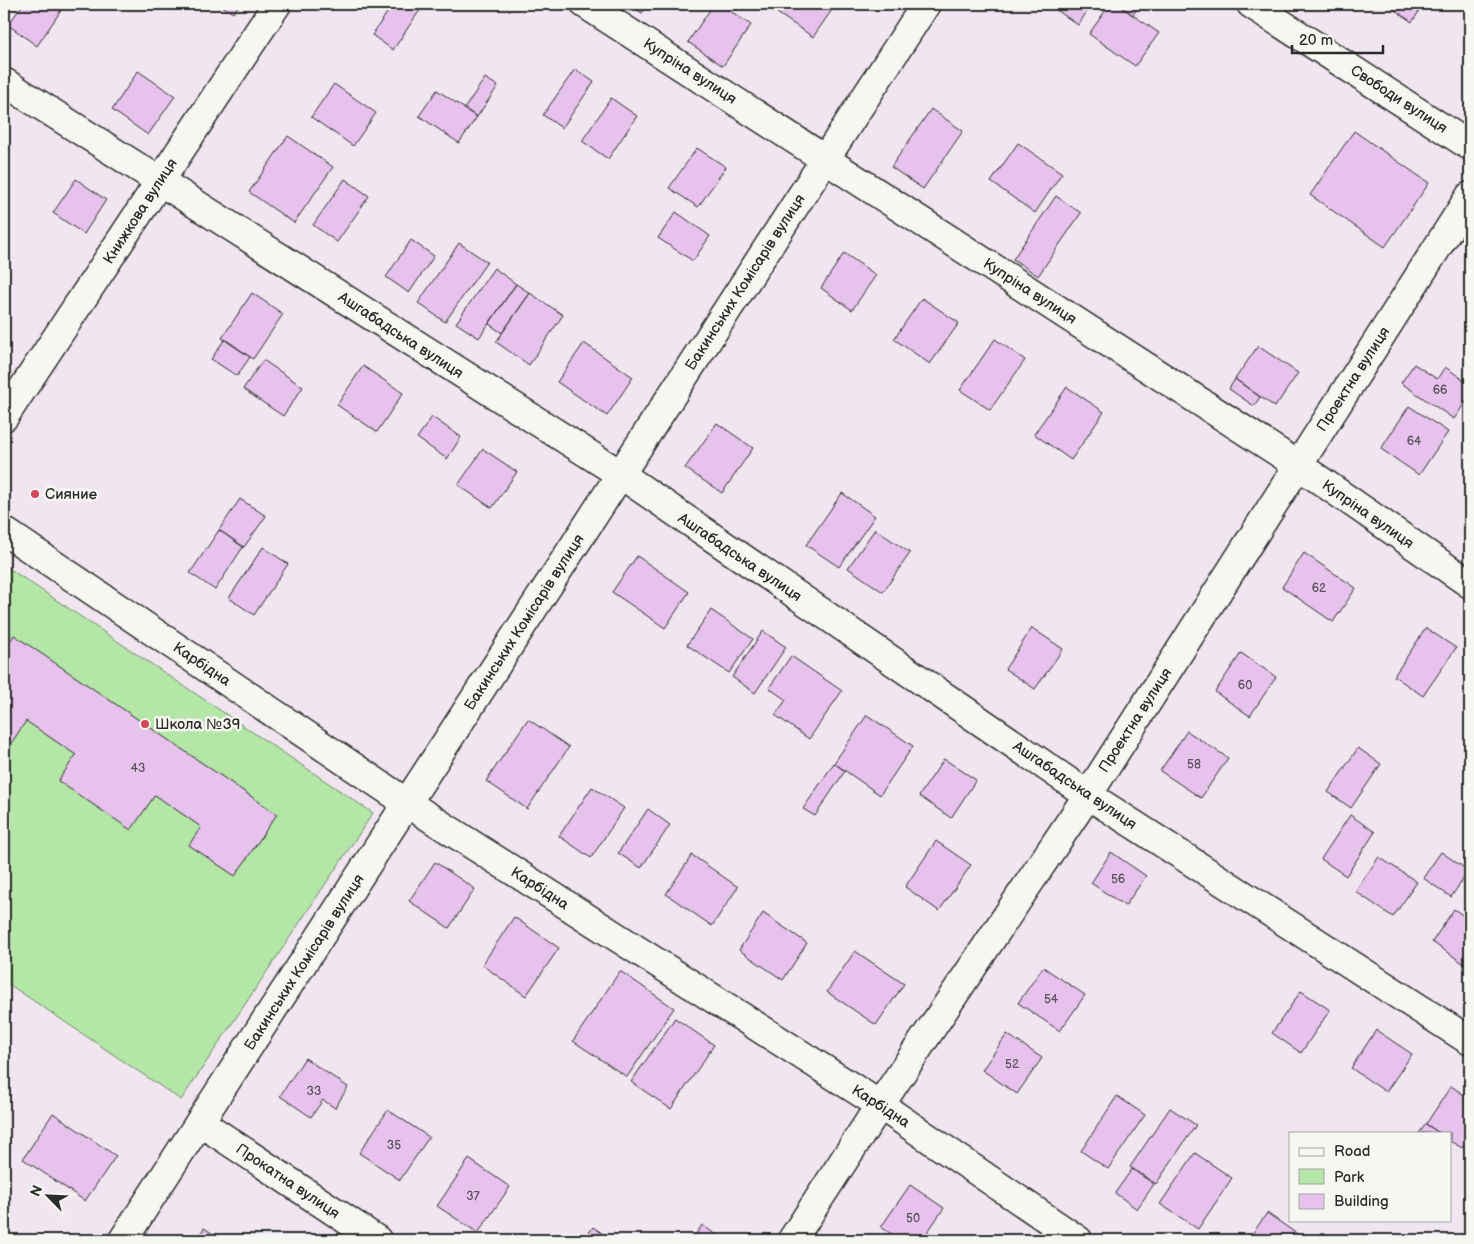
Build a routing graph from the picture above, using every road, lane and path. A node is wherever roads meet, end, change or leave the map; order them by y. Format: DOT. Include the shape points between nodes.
graph roads {
  1 [pos="277,4"];
  2 [pos="585,4"];
  3 [pos="926,4"];
  4 [pos="1251,4"];
  5 [pos="4,82"];
  6 [pos="1470,146"];
  7 [pos="825,159"];
  8 [pos="160,181"];
  9 [pos="1470,196"];
  10 [pos="4,417"];
  11 [pos="1298,466"];
  12 [pos="620,474"];
  13 [pos="4,531"];
  14 [pos="1470,584"];
  15 [pos="1088,795"];
  16 [pos="407,803"];
  17 [pos="1470,1041"];
  18 [pos="880,1105"];
  19 [pos="200,1122"];
  20 [pos="122,1240"];
  21 [pos="377,1240"];
  22 [pos="792,1240"];
  23 [pos="1078,1240"];
  1 -- 8 [label="street, Книжкова вулиця"];
  2 -- 7 [label="street, Купріна вулиця"];
  3 -- 7 [label="street, Бакинських Комісарів вулиця"];
  4 -- 6 [label="street, Свободи вулиця"];
  5 -- 8 [label="street, Ашгабадська вулиця"];
  7 -- 11 [label="street, Купріна вулиця"];
  7 -- 12 [label="street, Бакинських Комісарів вулиця"];
  8 -- 10 [label="street, Книжкова вулиця"];
  8 -- 12 [label="street, Ашгабадська вулиця"];
  9 -- 11 [label="street, Проектна вулиця"];
  11 -- 14 [label="street, Купріна вулиця"];
  11 -- 15 [label="street, Проектна вулиця"];
  12 -- 15 [label="street, Ашгабадська вулиця"];
  12 -- 16 [label="street, Бакинських Комісарів вулиця"];
  13 -- 16 [label="street, Карбідна"];
  15 -- 17 [label="street, Ашгабадська вулиця"];
  15 -- 18 [label="street, Проектна вулиця"];
  16 -- 18 [label="street, Карбідна"];
  16 -- 19 [label="street, Бакинських Комісарів вулиця"];
  18 -- 22 [label="street, Проектна вулиця"];
  18 -- 23 [label="street, Карбідна"];
  19 -- 20 [label="street, Бакинських Комісарів вулиця"];
  19 -- 21 [label="street, Прокатна вулиця"];
}
